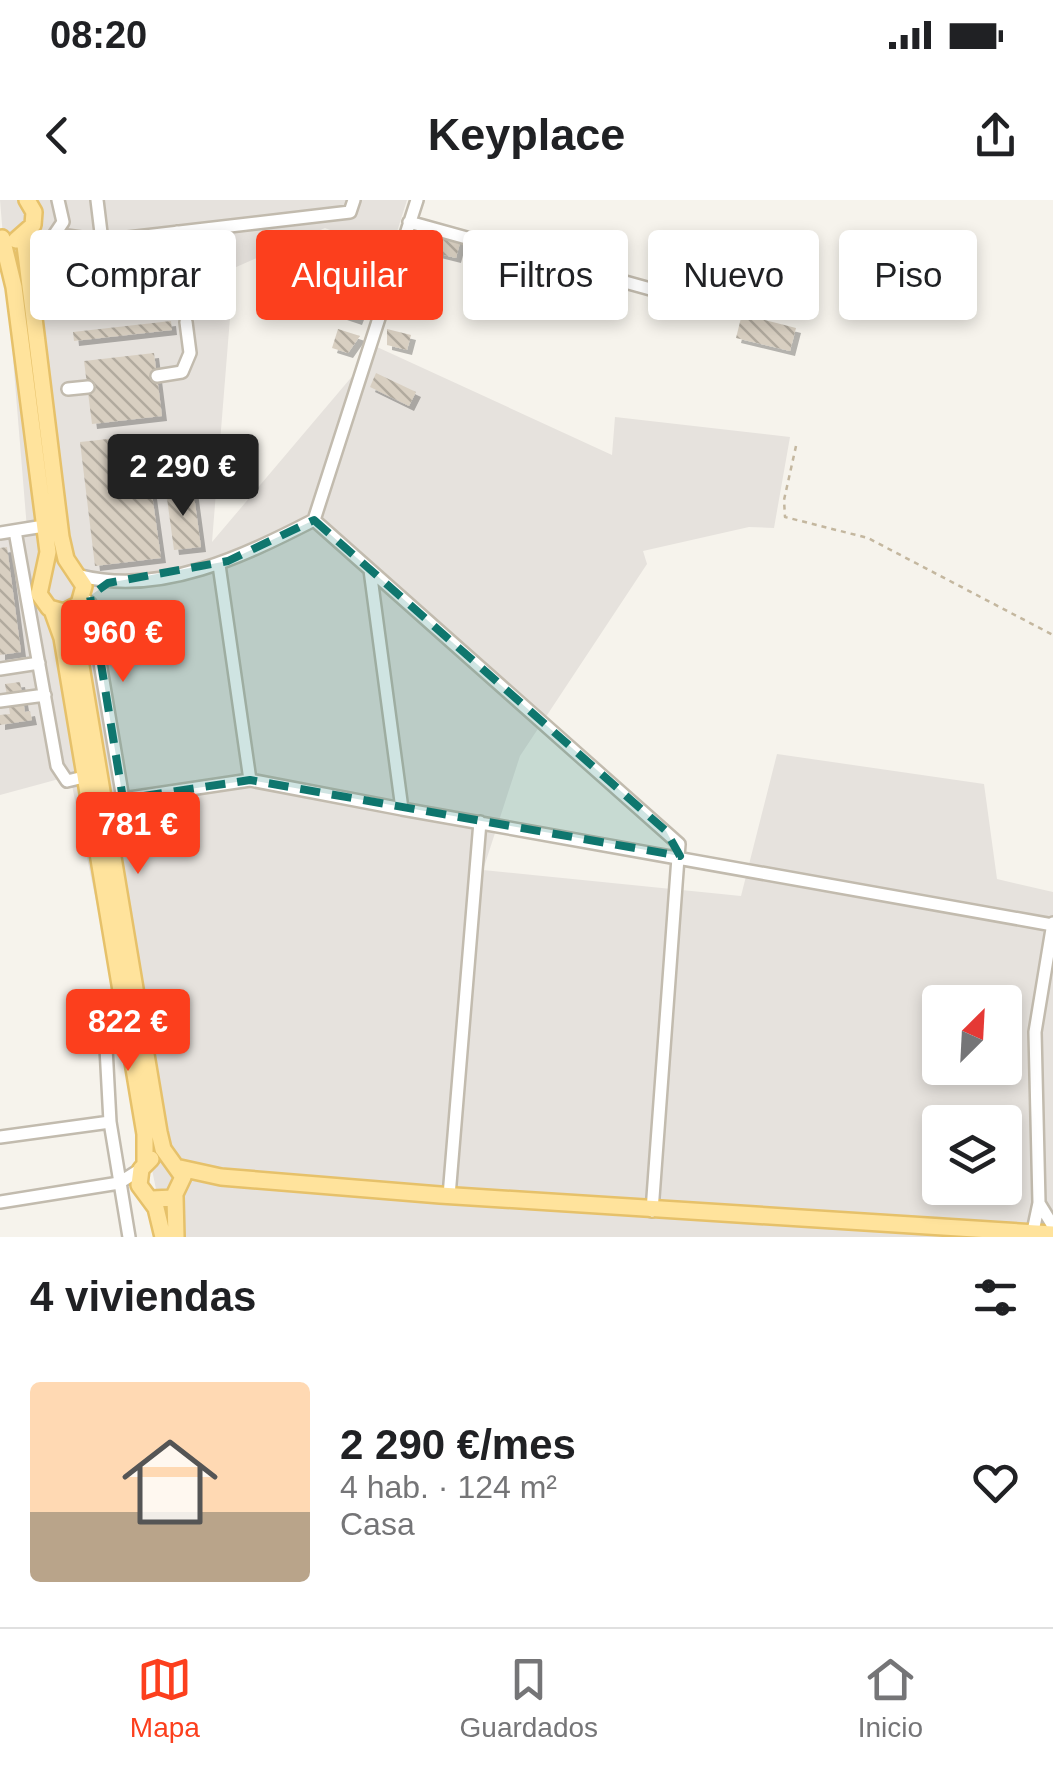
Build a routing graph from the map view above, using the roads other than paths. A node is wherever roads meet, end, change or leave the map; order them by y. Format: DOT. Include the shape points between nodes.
graph roads {
  1 [pos="27,200"];
  2 [pos="58,200"];
  3 [pos="96,200"];
  4 [pos="417,200"];
  5 [pos="352,206"];
  6 [pos="409,222"];
  7 [pos="58,230"];
  8 [pos="100,230"];
  9 [pos="190,230"];
  10 [pos="25,236"];
  11 [pos="1,238"];
  12 [pos="30,240"];
  13 [pos="30,282"];
  14 [pos="648,288"];
  15 [pos="34,320"];
  16 [pos="186,322"];
  17 [pos="157,376"];
  18 [pos="88,386"];
  19 [pos="68,389"];
  20 [pos="314,520"];
  21 [pos="44,526"];
  22 [pos="16,530"];
  23 [pos="0,533"];
  24 [pos="219,565"];
  25 [pos="370,570"];
  26 [pos="45,572"];
  27 [pos="77,572"];
  28 [pos="108,583"];
  29 [pos="34,597"];
  30 [pos="85,599"];
  31 [pos="52,610"];
  32 [pos="39,663"];
  33 [pos="0,668"];
  34 [pos="44,695"];
  35 [pos="0,701"];
  36 [pos="84,777"];
  37 [pos="250,780"];
  38 [pos="402,809"];
  39 [pos="480,822"];
  40 [pos="680,856"];
  41 [pos="1053,924"];
  42 [pos="105,1029"];
  43 [pos="110,1122"];
  44 [pos="0,1138"];
  45 [pos="175,1163"];
  46 [pos="143,1166"];
  47 [pos="221,1177"];
  48 [pos="119,1183"];
  49 [pos="178,1192"];
  50 [pos="148,1196"];
  51 [pos="449,1196"];
  52 [pos="0,1202"];
  53 [pos="1039,1203"];
  54 [pos="652,1210"];
  55 [pos="1053,1226"];
  56 [pos="1053,1234"];
  57 [pos="1025,1235"];
  58 [pos="130,1237"];
  59 [pos="163,1237"];
  60 [pos="176,1237"];
  1 -- 10 [label="main road" via="34,218"];
  2 -- 7 [label="street" via="63,222"];
  3 -- 8 [label="street"];
  4 -- 6 [label="street"];
  5 -- 9 [label="street"];
  6 -- 14 [label="street"];
  6 -- 20 [label="street"];
  10 -- 11 [label="main road"];
  10 -- 12 [label="street"];
  10 -- 13 [label="main road"];
  11 -- 21 [label="main road" via="14,287"];
  15 -- 27 [label="main road" via="61,537"];
  16 -- 17 [label="street" via="190,353 182,372"];
  18 -- 19 [label="street"];
  20 -- 24 [label="street"];
  20 -- 25 [label="street"];
  21 -- 22 [label="street"];
  21 -- 26 [label="main road"];
  22 -- 23 [label="street"];
  22 -- 29 [label="street"];
  24 -- 28 [label="street"];
  24 -- 37 [label="street"];
  25 -- 38 [label="street"];
  25 -- 40 [label="street" via="666,831"];
  26 -- 27 [label="main road" via="61,566"];
  26 -- 29 [label="main road"];
  27 -- 28 [label="street"];
  27 -- 30 [label="main road"];
  28 -- 30 [label="street"];
  29 -- 31 [label="main road"];
  29 -- 32 [label="street"];
  30 -- 31 [label="main road" via="62,612"];
  30 -- 37 [label="street" via="124,800"];
  30 -- 45 [label="main road" via="76,636 159,1132"];
  31 -- 36 [label="main road"];
  32 -- 33 [label="street"];
  32 -- 34 [label="street"];
  34 -- 35 [label="street"];
  34 -- 36 [label="street" via="61,775 67,781"];
  36 -- 46 [label="main road" via="146,1134"];
  37 -- 38 [label="street"];
  38 -- 39 [label="street"];
  39 -- 40 [label="street"];
  39 -- 51 [label="street"];
  40 -- 41 [label="street"];
  40 -- 54 [label="street"];
  41 -- 53 [label="street" via="1034,1032"];
  42 -- 43 [label="street"];
  43 -- 44 [label="street"];
  43 -- 48 [label="street"];
  45 -- 46 [label="main road" via="158,1157"];
  45 -- 47 [label="main road"];
  45 -- 49 [label="main road"];
  46 -- 48 [label="street"];
  46 -- 50 [label="main road"];
  47 -- 49 [label="main road"];
  47 -- 51 [label="main road"];
  48 -- 50 [label="street"];
  48 -- 52 [label="street"];
  48 -- 58 [label="street"];
  49 -- 50 [label="main road"];
  49 -- 60 [label="main road"];
  50 -- 59 [label="main road"];
  51 -- 54 [label="main road"];
  53 -- 55 [label="street"];
  53 -- 57 [label="street"];
  54 -- 57 [label="main road"];
  56 -- 57 [label="main road"];
}
